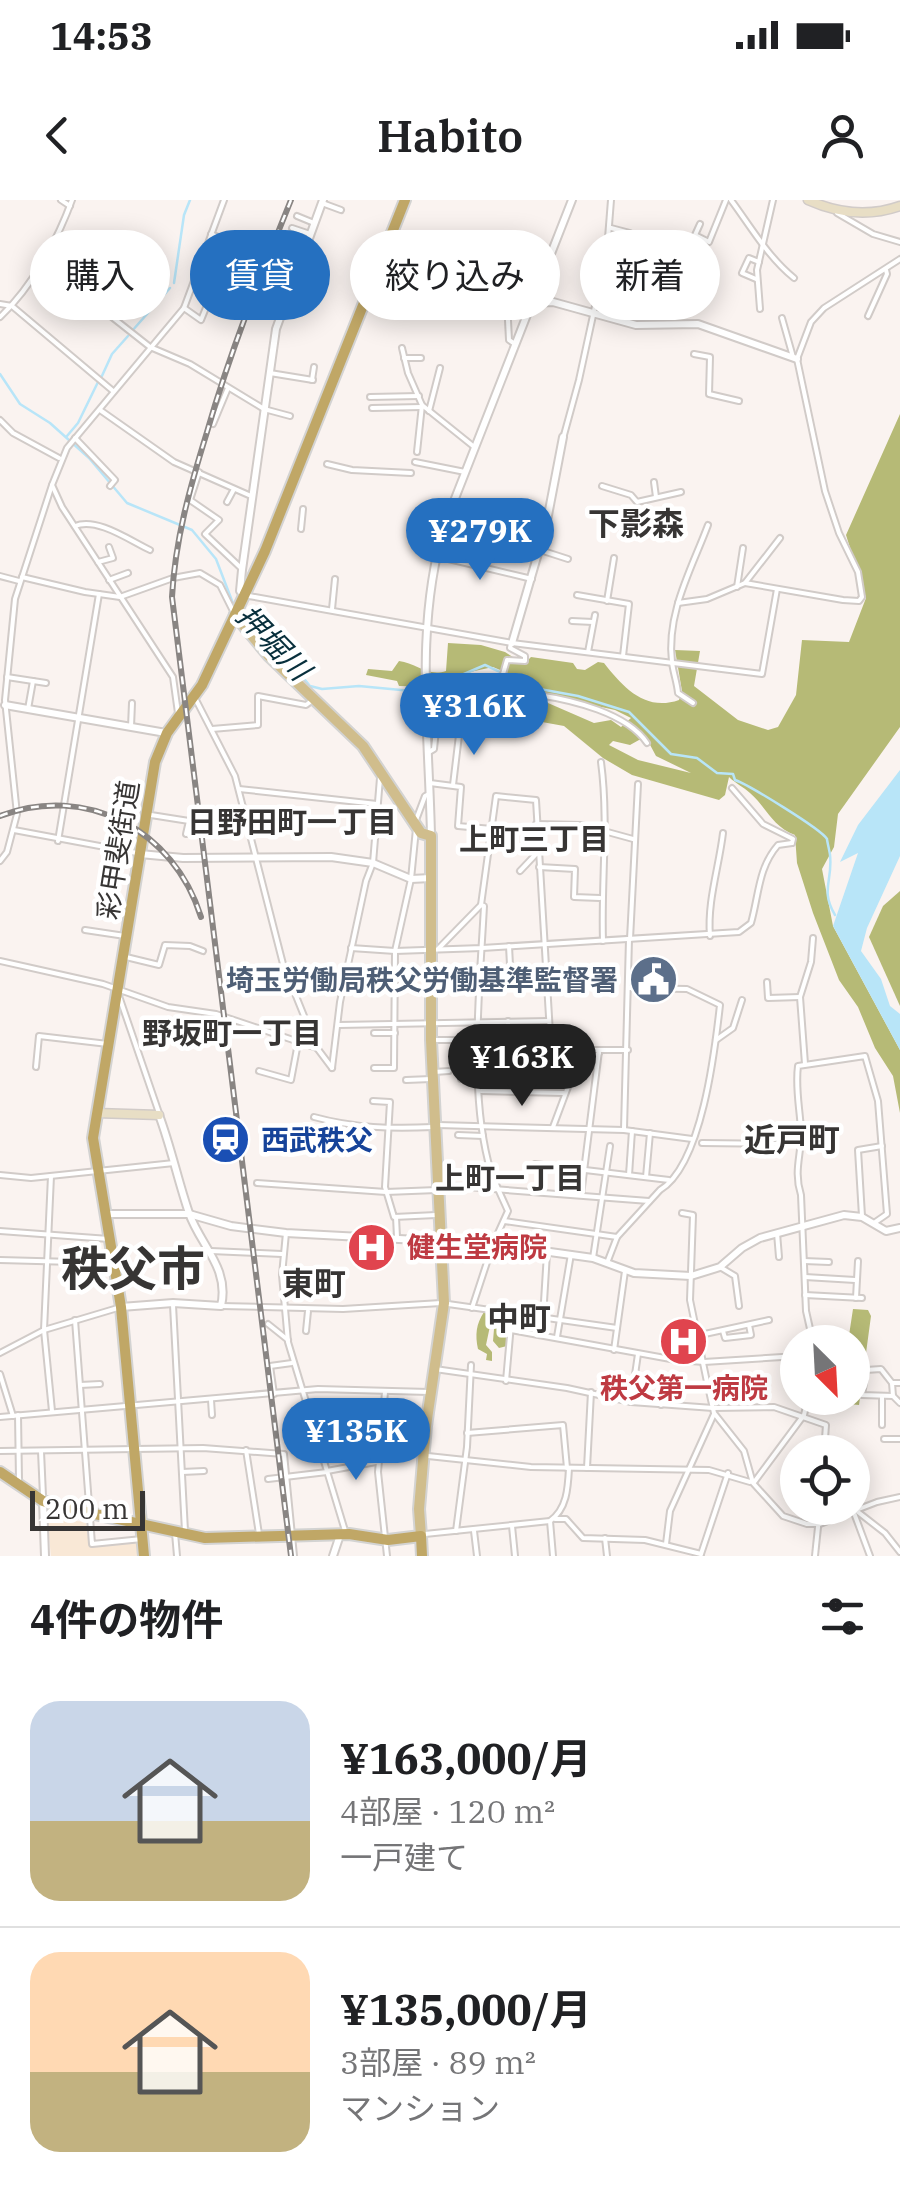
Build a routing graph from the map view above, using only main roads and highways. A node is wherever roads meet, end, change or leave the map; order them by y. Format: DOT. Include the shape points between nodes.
graph roads {
  1 [pos="406,200"];
  2 [pos="808,200"];
  3 [pos="900,206"];
  4 [pos="240,605"];
  5 [pos="96,1113"];
  6 [pos="160,1116"];
  7 [pos="0,1472"];
  8 [pos="141,1526"];
  9 [pos="421,1535"];
  10 [pos="144,1556"];
  11 [pos="422,1556"];
  1 -- 4 [label="highway, 彩甲斐街道"];
  2 -- 3 [label="main road" via="861,213"];
  4 -- 5 [label="highway, 彩甲斐街道" via="194,698 157,753"];
  4 -- 9 [label="main road" via="269,656 363,746 421,833 431,836 431,1040 444,1303 423,1451"];
  5 -- 6 [label="main road"];
  5 -- 8 [label="highway, 彩甲斐街道" via="93,1138 122,1307"];
  7 -- 8 [label="highway" via="43,1501"];
  8 -- 9 [label="highway" via="259,1537"];
  8 -- 10 [label="highway, 彩甲斐街道"];
  9 -- 11 [label="highway"];
}
